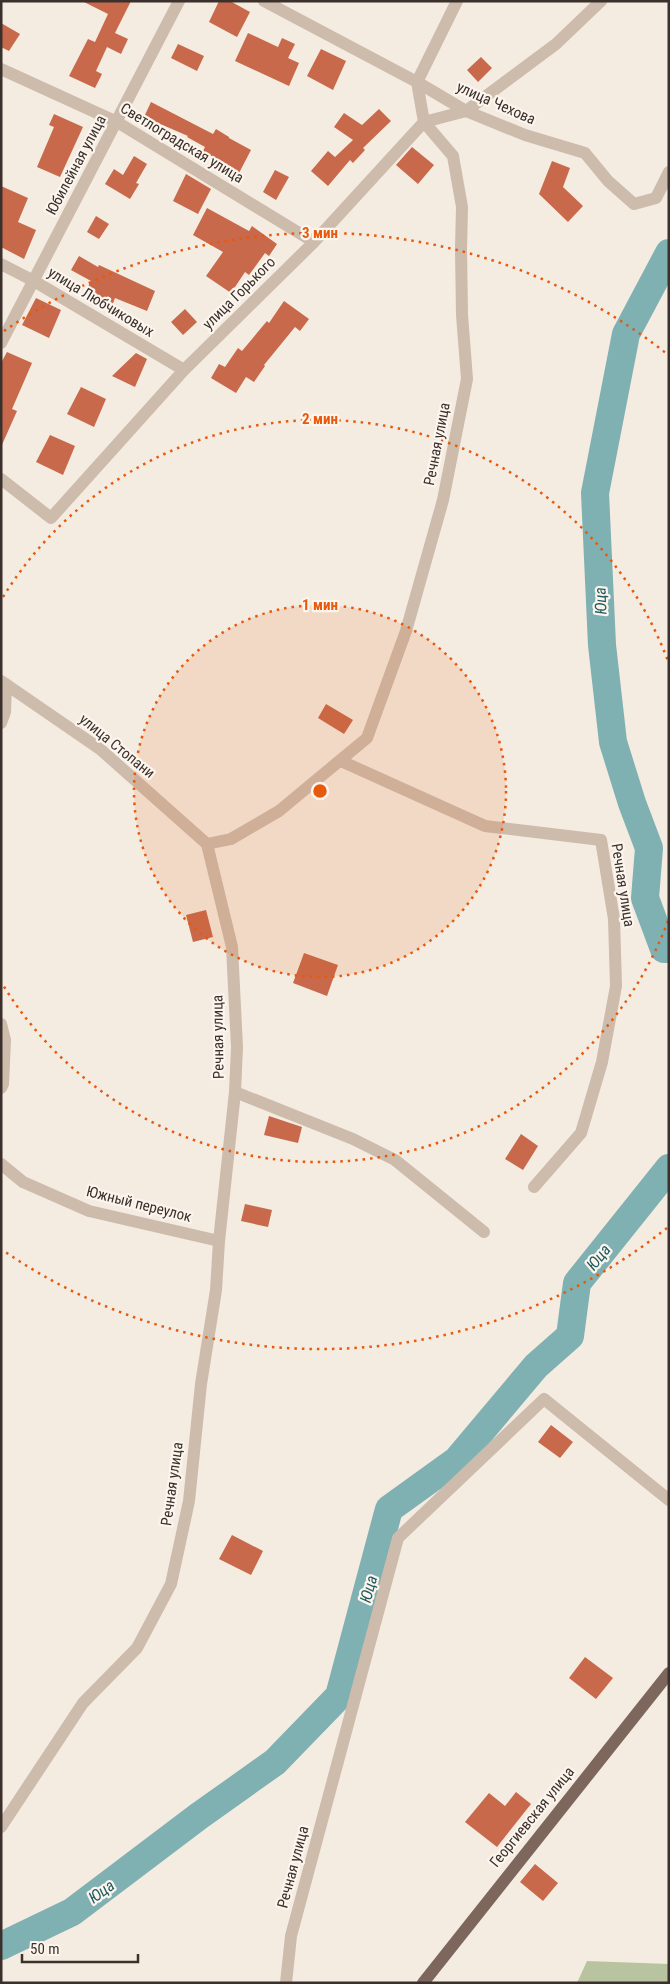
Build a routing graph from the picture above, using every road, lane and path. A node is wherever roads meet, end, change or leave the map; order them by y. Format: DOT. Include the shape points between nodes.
graph roads {
  1 [pos="178,1"];
  2 [pos="264,1"];
  3 [pos="457,1"];
  4 [pos="600,1"];
  5 [pos="1,70"];
  6 [pos="417,82"];
  7 [pos="466,111"];
  8 [pos="117,122"];
  9 [pos="424,122"];
  10 [pos="669,172"];
  11 [pos="314,242"];
  12 [pos="1,264"];
  13 [pos="34,281"];
  14 [pos="1,343"];
  15 [pos="184,370"];
  16 [pos="1,479"];
  17 [pos="3,683"];
  18 [pos="1,723"];
  19 [pos="341,761"];
  20 [pos="207,844"];
  21 [pos="1,1024"];
  22 [pos="1,1088"];
  23 [pos="235,1092"];
  24 [pos="1,1164"];
  25 [pos="534,1188"];
  26 [pos="484,1232"];
  27 [pos="219,1241"];
  28 [pos="669,1500"];
  29 [pos="669,1673"];
  30 [pos="1,1827"];
  31 [pos="286,1983"];
  32 [pos="423,1983"];
  1 -- 8 [label="street, Юбилейная улица"];
  2 -- 6 [label="street, улица Чехова"];
  3 -- 6 [label="street"];
  4 -- 7 [label="street" via="556,44"];
  5 -- 8 [label="street, Светлоградская улица"];
  6 -- 7 [label="street, улица Чехова"];
  6 -- 9 [label="street"];
  7 -- 9 [label="street"];
  7 -- 10 [label="street, улица Чехова" via="526,135 585,153 608,181 634,204 656,198"];
  8 -- 11 [label="street, Светлоградская улица"];
  8 -- 13 [label="street, Юбилейная улица"];
  9 -- 11 [label="street, улица Горького"];
  9 -- 19 [label="street, Речная улица" via="453,156 462,207 467,379 443,500 406,631 367,738"];
  11 -- 15 [label="street, улица Горького"];
  12 -- 13 [label="street, улица Любчиковых"];
  13 -- 14 [label="street, Юбилейная улица"];
  13 -- 15 [label="street, улица Любчиковых"];
  15 -- 16 [label="street, улица Горького" via="51,518"];
  17 -- 18 [label="street" via="5,712"];
  17 -- 20 [label="street, улица Стопани" via="100,749"];
  19 -- 20 [label="street, Речная улица" via="279,811 231,839"];
  19 -- 25 [label="street, Речная улица" via="485,826 601,840 614,919 616,986 602,1062 581,1133"];
  20 -- 23 [label="street, Речная улица" via="232,947"];
  21 -- 22 [label="street" via="5,1040 4,1084"];
  23 -- 26 [label="street, Речная улица" via="353,1139 395,1160"];
  23 -- 27 [label="street, Речная улица"];
  24 -- 27 [label="street, Южный переулок" via="23,1182 89,1211"];
  27 -- 30 [label="street, Речная улица" via="216,1290 201,1384 189,1501 171,1584 137,1648 83,1703"];
  28 -- 31 [label="street, Речная улица" via="544,1399 398,1538 291,1936"];
  29 -- 32 [label="main road, Георгиевская улица"];
}
